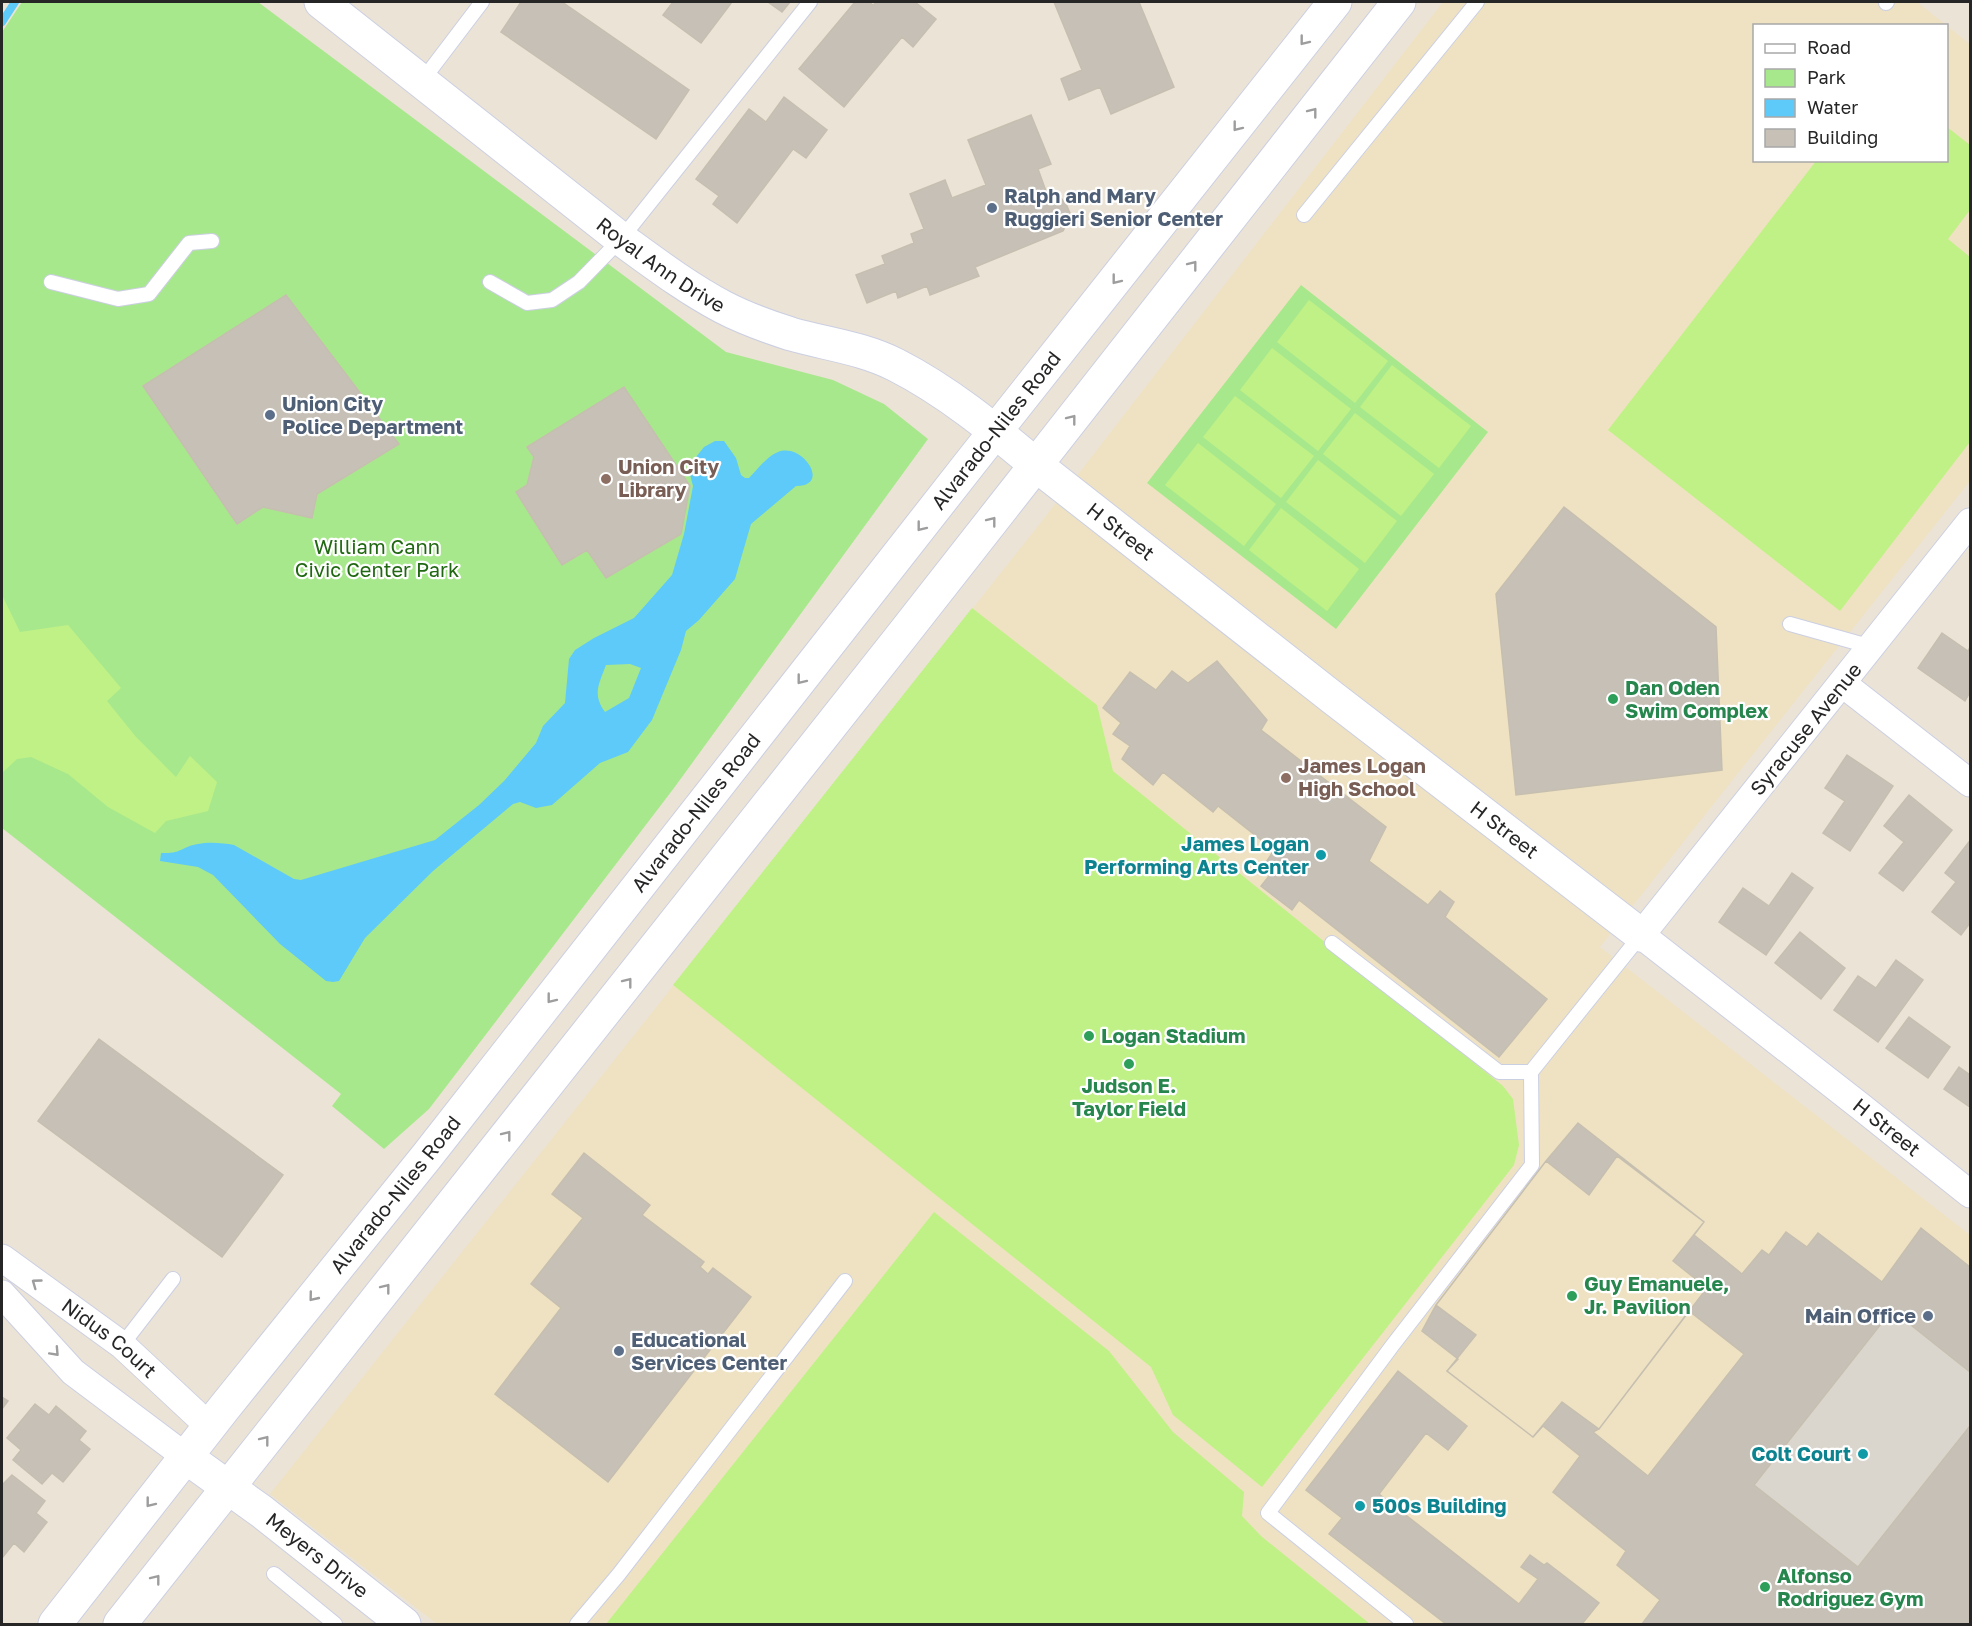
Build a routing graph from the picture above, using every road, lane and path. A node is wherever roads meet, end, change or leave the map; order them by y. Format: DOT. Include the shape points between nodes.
graph roads {
  1 [pos="321,2"];
  2 [pos="482,2"];
  3 [pos="810,2"];
  4 [pos="1335,2"];
  5 [pos="1399,2"];
  6 [pos="1477,2"];
  7 [pos="422,81"];
  8 [pos="1304,215"];
  9 [pos="621,239"];
  10 [pos="212,241"];
  11 [pos="51,282"];
  12 [pos="490,282"];
  13 [pos="996,431"];
  14 [pos="1036,465"];
  15 [pos="1971,522"];
  16 [pos="1790,624"];
  17 [pos="1872,647"];
  18 [pos="1843,684"];
  19 [pos="1971,783"];
  20 [pos="1641,936"];
  21 [pos="1332,943"];
  22 [pos="1531,1072"];
  23 [pos="1971,1194"];
  24 [pos="2,1258"];
  25 [pos="173,1279"];
  26 [pos="846,1281"];
  27 [pos="2,1294"];
  28 [pos="122,1346"];
  29 [pos="210,1427"];
  30 [pos="186,1457"];
  31 [pos="228,1486"];
  32 [pos="274,1574"];
  33 [pos="55,1624"];
  34 [pos="120,1624"];
  35 [pos="335,1624"];
  36 [pos="404,1624"];
  37 [pos="577,1624"];
  38 [pos="1406,1624"];
  1 -- 7 [label="main road, Royal Ann Drive"];
  2 -- 7 [label="lane"];
  3 -- 9 [label="lane"];
  4 -- 13 [label="main road, Alvarado-Niles Road, one-way"];
  14 -- 5 [label="main road, one-way"];
  6 -- 8 [label="lane"];
  7 -- 9 [label="main road, Royal Ann Drive"];
  9 -- 12 [label="lane" via="579,282 552,300 527,303"];
  9 -- 13 [label="main road, Royal Ann Drive" via="724,308 792,334 848,347 894,364 937,388"];
  10 -- 11 [label="lane" via="189,243 149,294 118,299"];
  13 -- 14 [label="main road, Royal Ann Drive"];
  13 -- 29 [label="main road, Alvarado-Niles Road, one-way" via="435,1147"];
  14 -- 20 [label="main road, H Street"];
  31 -- 14 [label="main road, one-way"];
  15 -- 17 [label="street, Syracuse Avenue"];
  16 -- 17 [label="lane"];
  17 -- 18 [label="street, Syracuse Avenue"];
  18 -- 19 [label="street"];
  18 -- 20 [label="street, Syracuse Avenue"];
  20 -- 22 [label="lane"];
  20 -- 23 [label="street, H Street"];
  21 -- 22 [label="lane" via="1499,1072"];
  22 -- 38 [label="lane" via="1532,1165 1268,1514"];
  28 -- 24 [label="street, Nidus Court, one-way"];
  25 -- 28 [label="lane"];
  26 -- 37 [label="lane"];
  27 -- 30 [label="street, Nidus Court, one-way" via="74,1372"];
  28 -- 29 [label="street, Nidus Court"];
  29 -- 30 [label="main road, Alvarado-Niles Road"];
  29 -- 31 [label="main road"];
  30 -- 31 [label="main road, Meyers Drive"];
  30 -- 33 [label="main road, Alvarado-Niles Road, one-way"];
  34 -- 31 [label="main road, one-way"];
  31 -- 36 [label="main road, Meyers Drive"];
  32 -- 35 [label="lane"];
}
